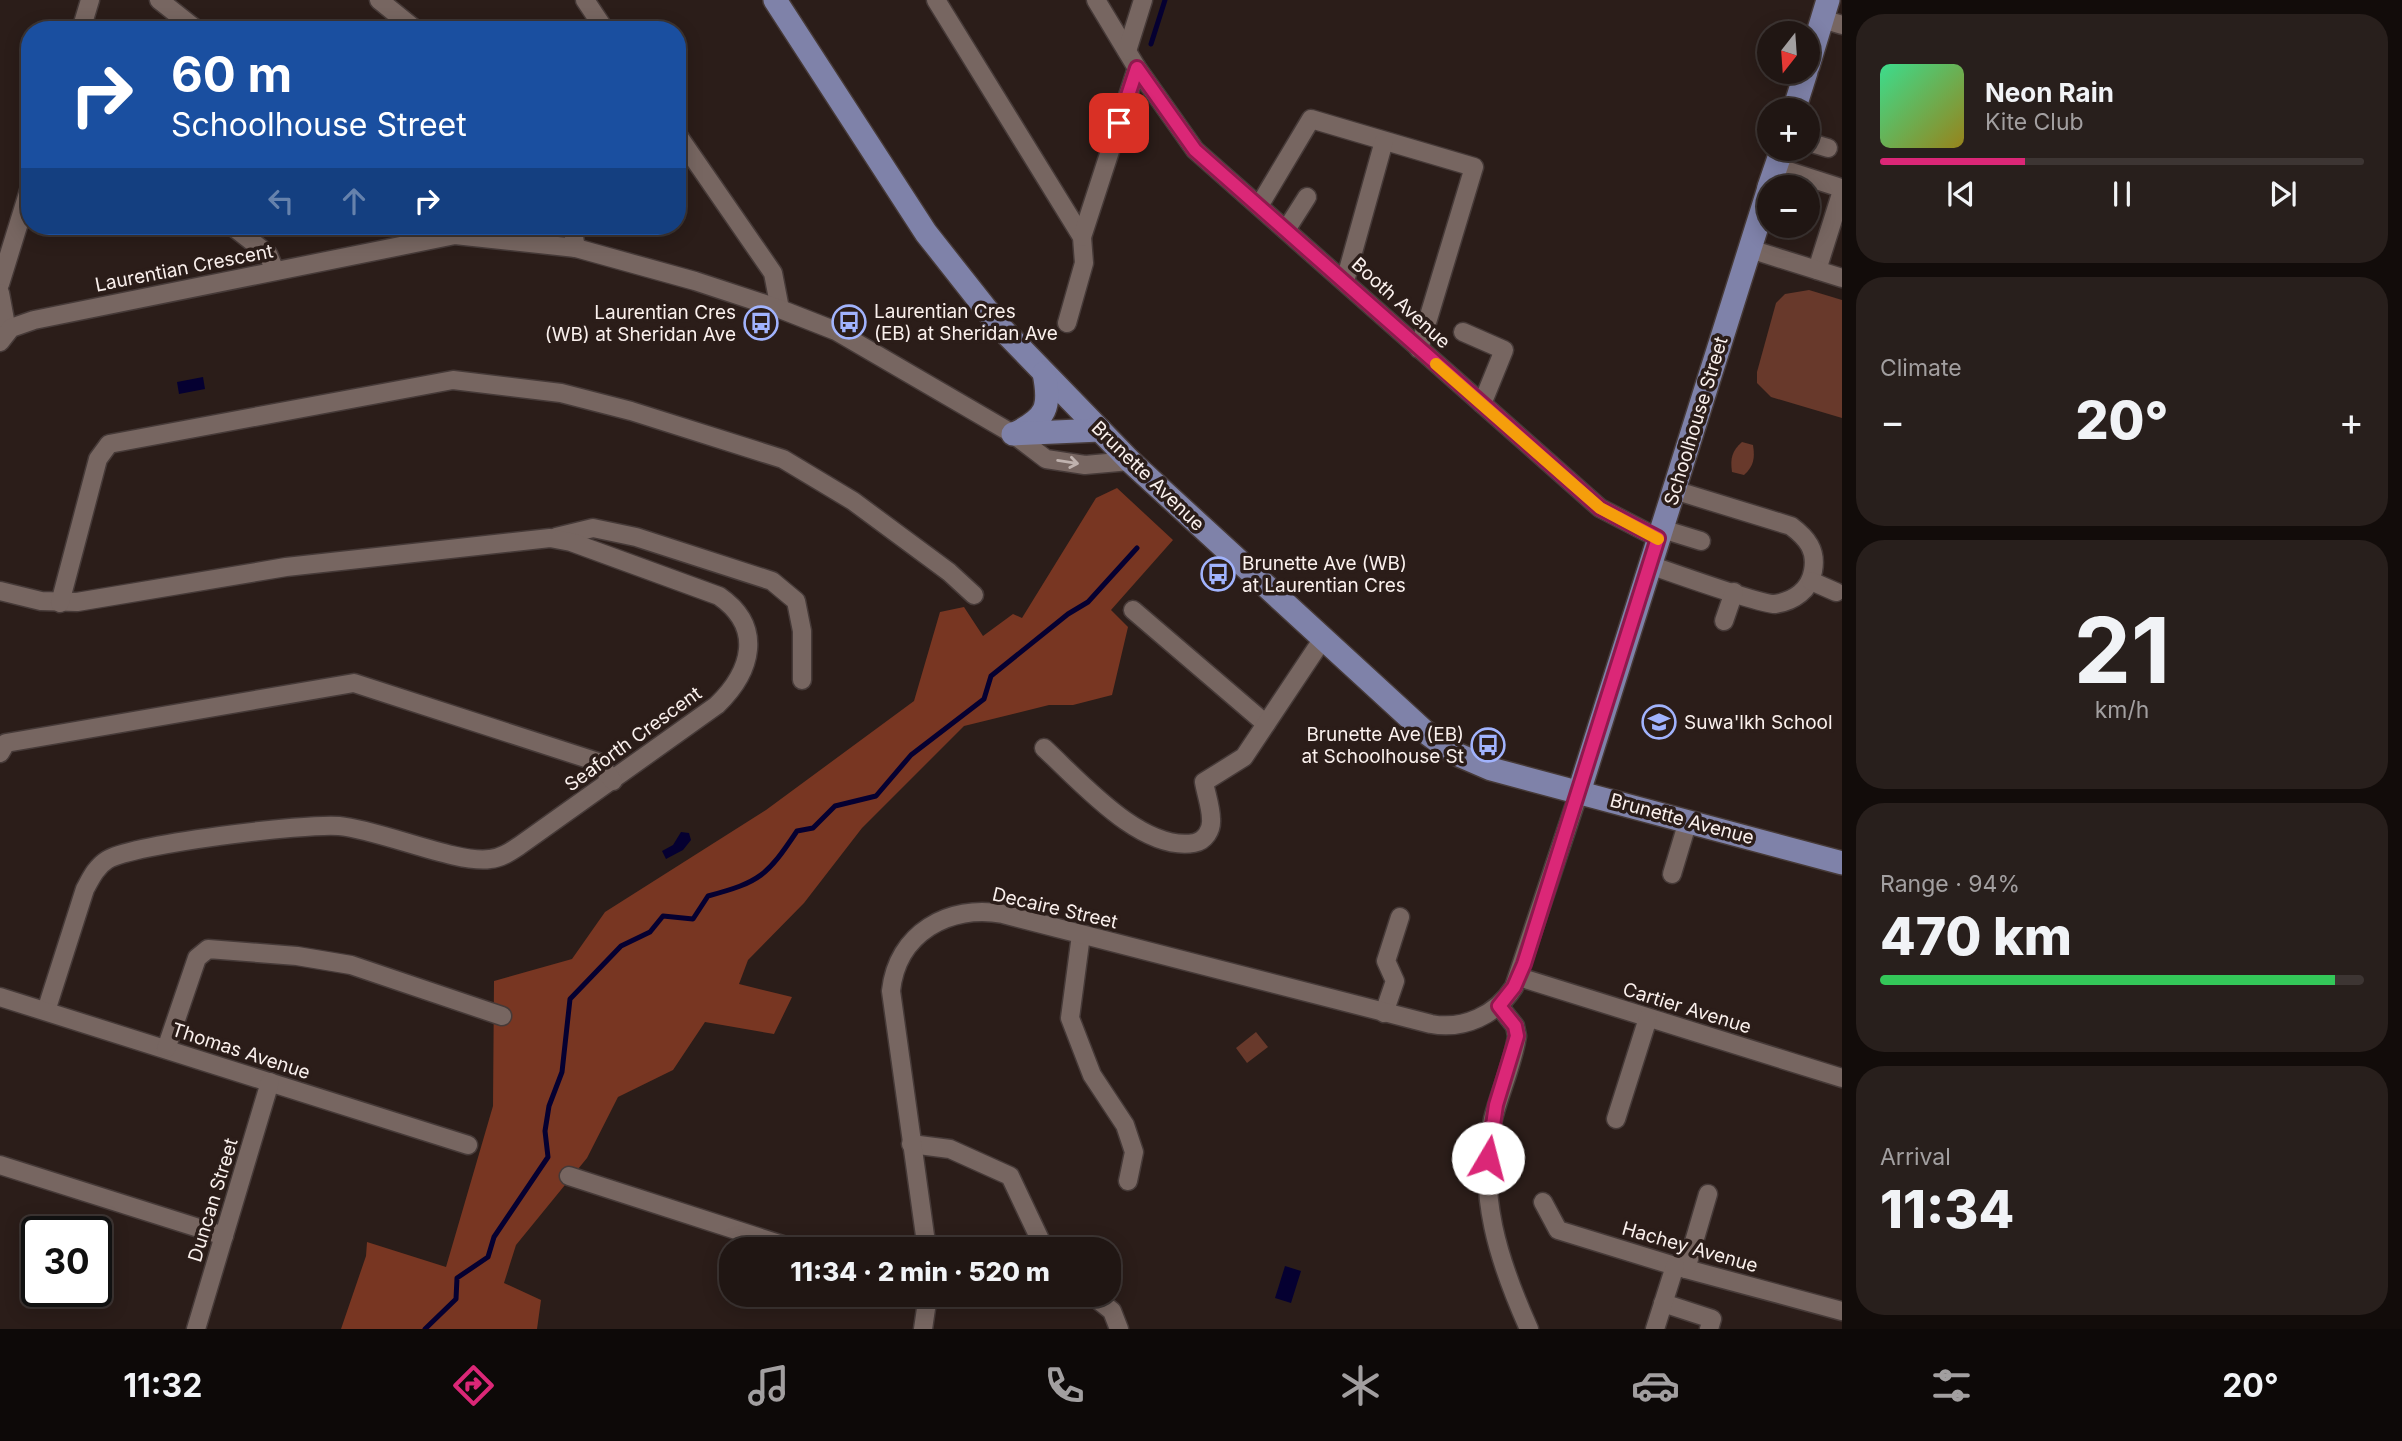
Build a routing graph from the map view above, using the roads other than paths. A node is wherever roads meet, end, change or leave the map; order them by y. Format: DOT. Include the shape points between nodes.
graph roads {
  1 [pos="90,0"];
  2 [pos="159,0"];
  3 [pos="379,0"];
  4 [pos="585,0"];
  5 [pos="775,0"];
  6 [pos="936,0"];
  7 [pos="1096,0"];
  8 [pos="1143,0"];
  9 [pos="1831,15"];
  10 [pos="84,21"];
  11 [pos="186,21"];
  12 [pos="405,21"];
  13 [pos="600,21"];
  14 [pos="1820,39"];
  15 [pos="1127,51"];
  16 [pos="1137,68"];
  17 [pos="1384,141"];
  18 [pos="1820,146"];
  19 [pos="686,147"];
  20 [pos="1828,148"];
  21 [pos="1774,173"];
  22 [pos="1307,197"];
  23 [pos="1259,206"];
  24 [pos="21,216"];
  25 [pos="1286,230"];
  26 [pos="244,235"];
  27 [pos="430,235"];
  28 [pos="486,235"];
  29 [pos="574,235"];
  30 [pos="1082,237"];
  31 [pos="576,248"];
  32 [pos="1750,249"];
  33 [pos="1817,270"];
  34 [pos="275,271"];
  35 [pos="1842,278"];
  36 [pos="1345,281"];
  37 [pos="0,284"];
  38 [pos="0,293"];
  39 [pos="780,309"];
  40 [pos="1067,323"];
  41 [pos="1463,332"];
  42 [pos="4,337"];
  43 [pos="1419,349"];
  44 [pos="1044,373"];
  45 [pos="1482,404"];
  46 [pos="1100,430"];
  47 [pos="1013,435"];
  48 [pos="1130,461"];
  49 [pos="1674,489"];
  50 [pos="1660,534"];
  51 [pos="550,538"];
  52 [pos="1701,541"];
  53 [pos="1650,565"];
  54 [pos="1811,581"];
  55 [pos="0,591"];
  56 [pos="1734,592"];
  57 [pos="1836,592"];
  58 [pos="974,595"];
  59 [pos="60,603"];
  60 [pos="1133,610"];
  61 [pos="1724,621"];
  62 [pos="1322,640"];
  63 [pos="802,680"];
  64 [pos="1266,724"];
  65 [pos="1044,748"];
  66 [pos="0,753"];
  67 [pos="612,781"];
  68 [pos="1578,792"];
  69 [pos="1688,821"];
  70 [pos="1842,863"];
  71 [pos="1672,874"];
  72 [pos="1400,917"];
  73 [pos="1081,934"];
  74 [pos="1519,977"];
  75 [pos="0,997"];
  76 [pos="1499,1006"];
  77 [pos="46,1011"];
  78 [pos="1384,1013"];
  79 [pos="502,1017"];
  80 [pos="1648,1018"];
  81 [pos="166,1049"];
  82 [pos="1842,1078"];
  83 [pos="270,1082"];
  84 [pos="1616,1119"];
  85 [pos="911,1144"];
  86 [pos="468,1145"];
  87 [pos="0,1165"];
  88 [pos="569,1176"];
  89 [pos="1128,1181"];
  90 [pos="1708,1194"];
  91 [pos="1543,1202"];
  92 [pos="223,1236"];
  93 [pos="758,1237"];
  94 [pos="925,1237"];
  95 [pos="1039,1237"];
  96 [pos="1680,1267"];
  97 [pos="1662,1303"];
  98 [pos="926,1307"];
  99 [pos="1107,1307"];
  100 [pos="1842,1311"];
  101 [pos="195,1329"];
  102 [pos="923,1329"];
  103 [pos="1119,1329"];
  104 [pos="1529,1329"];
  105 [pos="1655,1329"];
  106 [pos="1709,1329"];
  1 -- 10 [label="street"];
  2 -- 11 [label="street"];
  3 -- 12 [label="street"];
  4 -- 13 [label="street"];
  5 -- 44 [label="main road, Brunette Avenue" via="926,233 1001,328"];
  6 -- 30 [label="street"];
  7 -- 15 [label="street, Booth Avenue"];
  8 -- 15 [label="street"];
  9 -- 14 [label="main road"];
  15 -- 16 [label="street, Booth Avenue"];
  16 -- 23 [label="street, Booth Avenue" via="1195,150"];
  16 -- 30 [label="street"];
  17 -- 23 [label="street" via="1311,119"];
  17 -- 36 [label="street"];
  17 -- 43 [label="street" via="1474,167"];
  18 -- 20 [label="street"];
  19 -- 39 [label="street" via="773,273"];
  21 -- 32 [label="main road, Schoolhouse Street"];
  21 -- 33 [label="street" via="1838,187 1841,194"];
  22 -- 25 [label="street"];
  23 -- 25 [label="street, Booth Avenue"];
  24 -- 37 [label="street"];
  25 -- 36 [label="street, Booth Avenue"];
  26 -- 34 [label="street" via="268,254"];
  27 -- 34 [label="street, Laurentian Crescent"];
  28 -- 31 [label="street, Laurentian Crescent"];
  29 -- 31 [label="street"];
  30 -- 40 [label="street" via="1084,263"];
  31 -- 39 [label="street, Laurentian Crescent"];
  32 -- 33 [label="street"];
  32 -- 49 [label="main road, Schoolhouse Street"];
  33 -- 35 [label="street"];
  34 -- 42 [label="street, Laurentian Crescent" via="34,320"];
  36 -- 43 [label="street, Booth Avenue"];
  38 -- 42 [label="street"];
  39 -- 47 [label="street, Laurentian Crescent" via="835,331"];
  41 -- 45 [label="street" via="1504,350"];
  43 -- 45 [label="street, Booth Avenue"];
  44 -- 46 [label="main road, Brunette Avenue"];
  44 -- 47 [label="main road" via="1045,412 1038,422"];
  45 -- 50 [label="street, Booth Avenue" via="1600,508"];
  46 -- 47 [label="main road"];
  46 -- 48 [label="main road, Brunette Avenue"];
  47 -- 48 [label="street, Laurentian Crescent, one-way" via="1046,459 1085,465"];
  48 -- 62 [label="main road, Brunette Avenue"];
  49 -- 50 [label="main road, Schoolhouse Street"];
  49 -- 54 [label="street" via="1791,526 1806,537 1815,558"];
  50 -- 52 [label="street, Booth Avenue"];
  50 -- 53 [label="main road, Schoolhouse Street"];
  51 -- 59 [label="street, Seaforth Crescent" via="286,567"];
  51 -- 63 [label="street" via="593,528 636,537 772,581 796,601 802,631"];
  51 -- 67 [label="street, Seaforth Crescent" via="719,596 738,612 748,635 747,660 728,694"];
  53 -- 56 [label="street"];
  53 -- 68 [label="main road, Schoolhouse Street"];
  54 -- 56 [label="street" via="1799,596 1773,604"];
  54 -- 57 [label="street"];
  55 -- 59 [label="street, Seaforth Crescent"];
  56 -- 61 [label="street"];
  58 -- 59 [label="street" via="853,501 783,459 561,393 453,380 109,444 98,459"];
  60 -- 64 [label="street"];
  62 -- 64 [label="street"];
  62 -- 68 [label="main road, Brunette Avenue" via="1454,752 1491,769"];
  64 -- 65 [label="street" via="1244,757 1204,782 1210,828 1200,841 1178,842 1131,826"];
  66 -- 67 [label="street" via="6,743 354,682 598,762"];
  67 -- 77 [label="street, Seaforth Crescent" via="519,846 492,859 461,857 369,830 319,825 119,854 106,860 92,876"];
  68 -- 69 [label="main road, Brunette Avenue"];
  68 -- 74 [label="street, Schoolhouse Street"];
  69 -- 70 [label="main road, Brunette Avenue"];
  69 -- 71 [label="street"];
  72 -- 78 [label="street" via="1387,961 1395,981"];
  73 -- 78 [label="street, Decaire Street"];
  73 -- 85 [label="street, Decaire Street" via="973,911 934,923 909,944 894,976 891,999"];
  73 -- 89 [label="street" via="1070,1018 1092,1075 1125,1125 1134,1152"];
  74 -- 76 [label="street, Schoolhouse Street"];
  74 -- 80 [label="street, Cartier Avenue"];
  75 -- 77 [label="street, Thomas Avenue"];
  76 -- 78 [label="street, Decaire Street" via="1475,1020 1450,1025"];
  76 -- 104 [label="street" via="1517,1036 1492,1124 1488,1191 1500,1260"];
  77 -- 81 [label="street, Thomas Avenue"];
  79 -- 81 [label="street" via="351,965 208,950 197,958"];
  80 -- 82 [label="street, Cartier Avenue"];
  80 -- 84 [label="street"];
  81 -- 83 [label="street, Thomas Avenue"];
  83 -- 86 [label="street, Thomas Avenue"];
  83 -- 92 [label="street, Duncan Street"];
  85 -- 94 [label="street, Decaire Street"];
  85 -- 95 [label="street" via="950,1149 1010,1176"];
  87 -- 92 [label="street"];
  88 -- 93 [label="street"];
  90 -- 96 [label="street"];
  91 -- 96 [label="street, Hachey Avenue" via="1558,1230"];
  92 -- 101 [label="street, Duncan Street"];
  96 -- 97 [label="street"];
  96 -- 100 [label="street, Hachey Avenue"];
  97 -- 105 [label="street"];
  97 -- 106 [label="street" via="1712,1319"];
  98 -- 102 [label="street"];
  99 -- 103 [label="street"];
}
